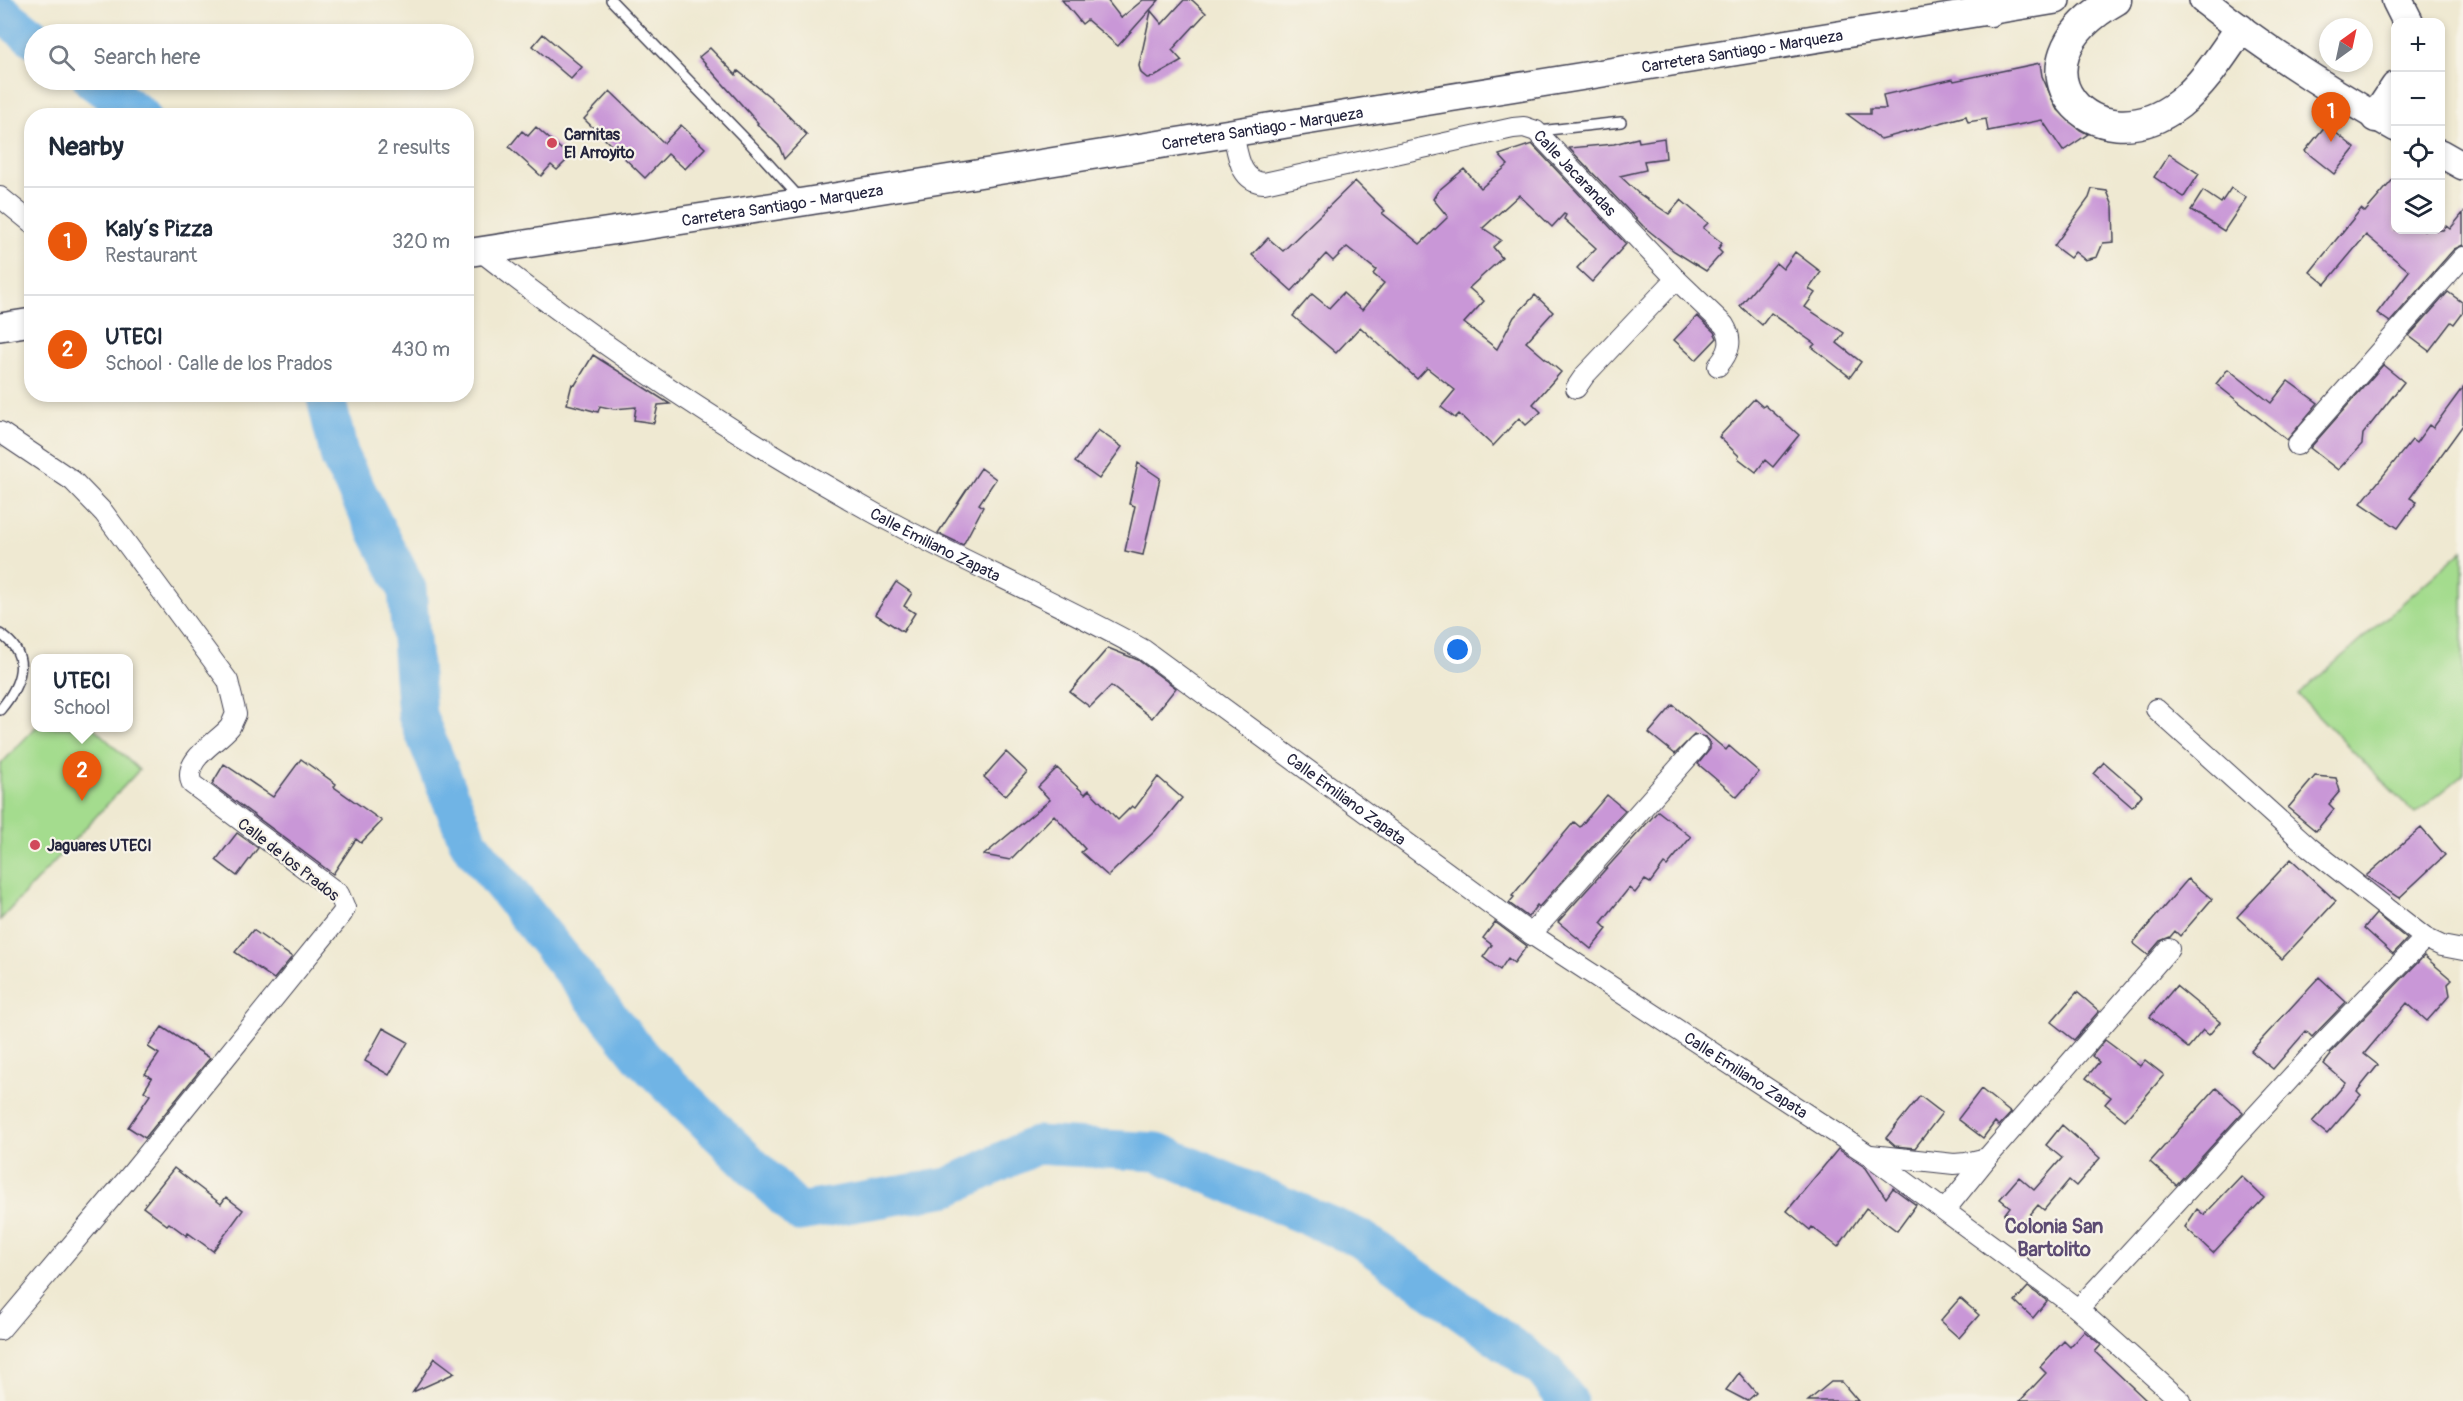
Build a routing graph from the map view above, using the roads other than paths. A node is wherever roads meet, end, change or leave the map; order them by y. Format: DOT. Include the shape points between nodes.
graph roads {
  1 [pos="611,0"];
  2 [pos="2056,0"];
  3 [pos="2116,0"];
  4 [pos="2203,0"];
  5 [pos="2397,0"];
  6 [pos="1985,5"];
  7 [pos="2407,18"];
  8 [pos="2240,29"];
  9 [pos="2391,105"];
  10 [pos="1621,122"];
  11 [pos="2386,123"];
  12 [pos="1536,131"];
  13 [pos="1233,133"];
  14 [pos="2445,156"];
  15 [pos="2463,166"];
  16 [pos="0,197"];
  17 [pos="803,202"];
  18 [pos="24,216"];
  19 [pos="474,251"];
  20 [pos="474,252"];
  21 [pos="2463,257"];
  22 [pos="1676,279"];
  23 [pos="24,323"];
  24 [pos="0,327"];
  25 [pos="1718,366"];
  26 [pos="1576,388"];
  27 [pos="0,432"];
  28 [pos="2297,445"];
  29 [pos="0,634"];
  30 [pos="2156,709"];
  31 [pos="0,710"];
  32 [pos="1698,746"];
  33 [pos="1531,934"];
  34 [pos="2425,938"];
  35 [pos="2169,949"];
  36 [pos="2463,950"];
  37 [pos="1869,1155"];
  38 [pos="1987,1158"];
  39 [pos="1945,1210"];
  40 [pos="2078,1309"];
  41 [pos="0,1330"];
  42 [pos="2181,1401"];
  1 -- 17 [label="lane"];
  2 -- 6 [label="main road, Carretera Santiago - Marqueza"];
  3 -- 8 [label="main road" via="2081,25 2066,44 2060,65 2061,81 2069,97 2080,110 2098,121 2120,125 2149,120 2179,104 2218,61"];
  4 -- 8 [label="main road"];
  5 -- 7 [label="main road"];
  6 -- 13 [label="main road, Carretera Santiago - Marqueza"];
  8 -- 11 [label="main road"];
  9 -- 11 [label="main road"];
  10 -- 12 [label="lane"];
  12 -- 13 [label="street, Calle Jacarandas" via="1513,128 1264,183 1243,172"];
  12 -- 22 [label="street, Calle Jacarandas"];
  13 -- 17 [label="main road, Carretera Santiago - Marqueza"];
  14 -- 15 [label="main road"];
  16 -- 18 [label="street"];
  17 -- 19 [label="main road, Carretera Santiago - Marqueza"];
  20 -- 33 [label="street, Calle Emiliano Zapata" via="618,354 803,472 888,520 1144,650"];
  21 -- 28 [label="street"];
  22 -- 25 [label="street, Calle Jacarandas" via="1729,333 1727,355"];
  22 -- 26 [label="street"];
  23 -- 24 [label="main road"];
  27 -- 41 [label="street, Calle de los Prados" via="72,481 104,513 228,681 236,714 230,726 195,760 192,784 339,894 345,908"];
  29 -- 31 [label="lane" via="15,646 21,669 17,687"];
  30 -- 34 [label="street" via="2309,847"];
  32 -- 33 [label="street"];
  33 -- 37 [label="street, Calle Emiliano Zapata"];
  34 -- 36 [label="street"];
  34 -- 40 [label="street"];
  35 -- 38 [label="street"];
  37 -- 38 [label="street" via="1953,1164"];
  37 -- 39 [label="street, Calle Emiliano Zapata"];
  38 -- 39 [label="street"];
  39 -- 40 [label="street, Calle Emiliano Zapata"];
  40 -- 42 [label="street, Calle Emiliano Zapata"];
}
